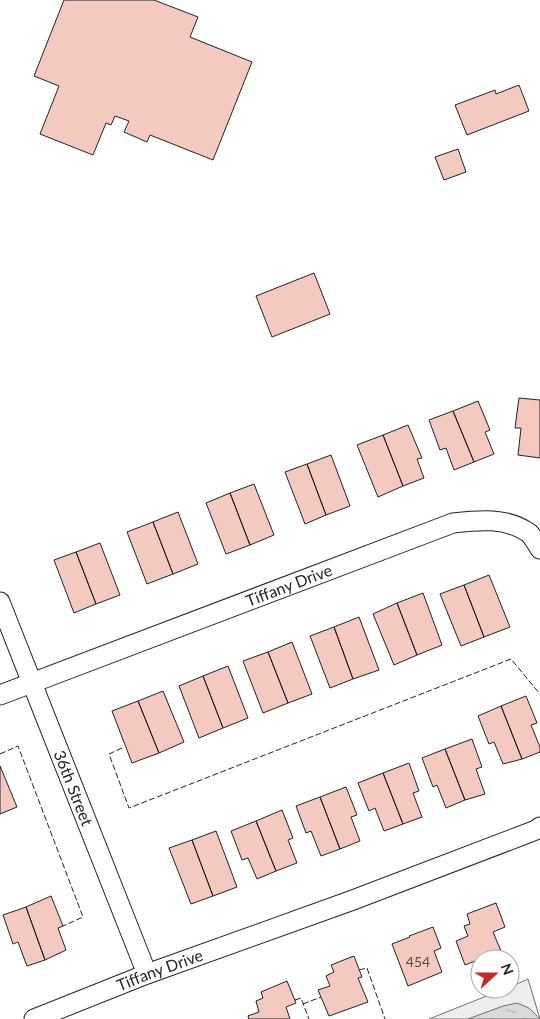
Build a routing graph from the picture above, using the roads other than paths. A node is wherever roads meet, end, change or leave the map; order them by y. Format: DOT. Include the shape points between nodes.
graph roads {
  1 [pos="540,549"];
  2 [pos="0,602"];
  3 [pos="32,684"];
  4 [pos="0,696"];
  5 [pos="540,827"];
  6 [pos="147,974"];
  7 [pos="34,1019"];
  1 -- 3 [label="street, Tiffany Drive" via="530,534 507,522 453,523"];
  2 -- 3 [label="street, 36th Street"];
  3 -- 4 [label="street, Tiffany Drive"];
  3 -- 6 [label="street, 36th Street"];
  5 -- 6 [label="street, Tiffany Drive" via="353,900"];
  6 -- 7 [label="street, Tiffany Drive"];
}
